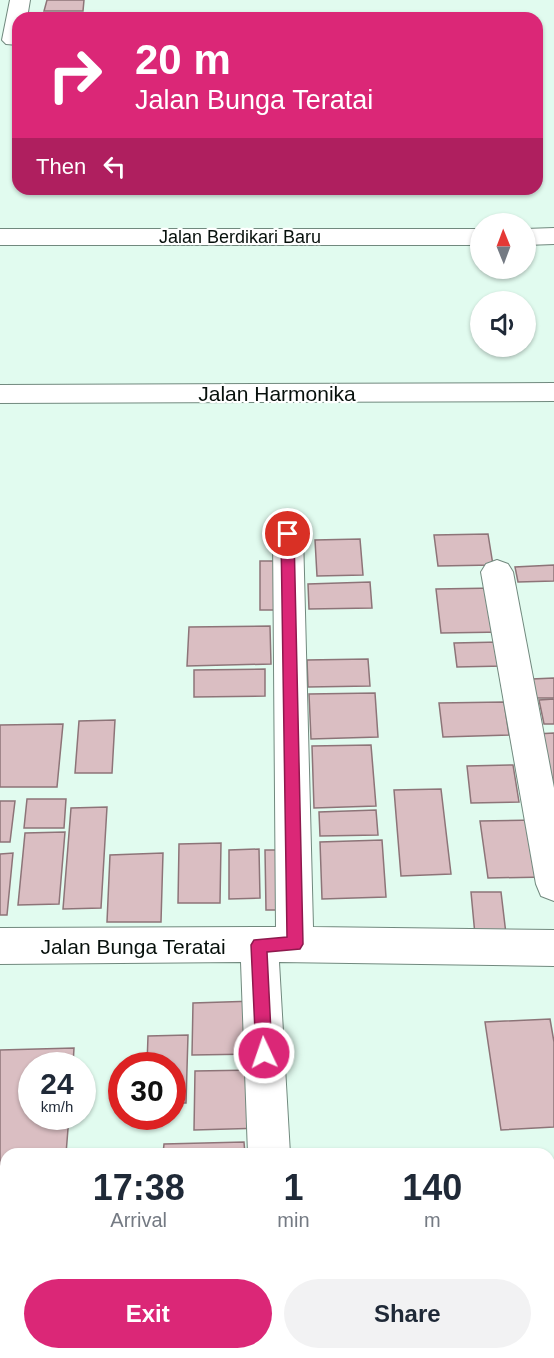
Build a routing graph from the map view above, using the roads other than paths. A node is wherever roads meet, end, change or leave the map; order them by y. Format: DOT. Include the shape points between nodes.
graph roads {
  1 [pos="0,237"];
  2 [pos="470,237"];
  3 [pos="536,237"];
  4 [pos="554,237"];
  5 [pos="554,392"];
  6 [pos="0,394"];
  7 [pos="288,534"];
  8 [pos="497,572"];
  9 [pos="554,884"];
  10 [pos="277,945"];
  11 [pos="0,946"];
  12 [pos="554,948"];
  13 [pos="269,1148"];
  1 -- 2 [label="street, Jalan Berdikari Baru"];
  3 -- 4 [label="street"];
  5 -- 6 [label="street, Jalan Harmonika"];
  7 -- 10 [label="street"];
  8 -- 9 [label="street"];
  10 -- 11 [label="street, Jalan Bunga Teratai"];
  10 -- 12 [label="street, Jalan Bunga Teratai"];
  10 -- 13 [label="street"];
}
